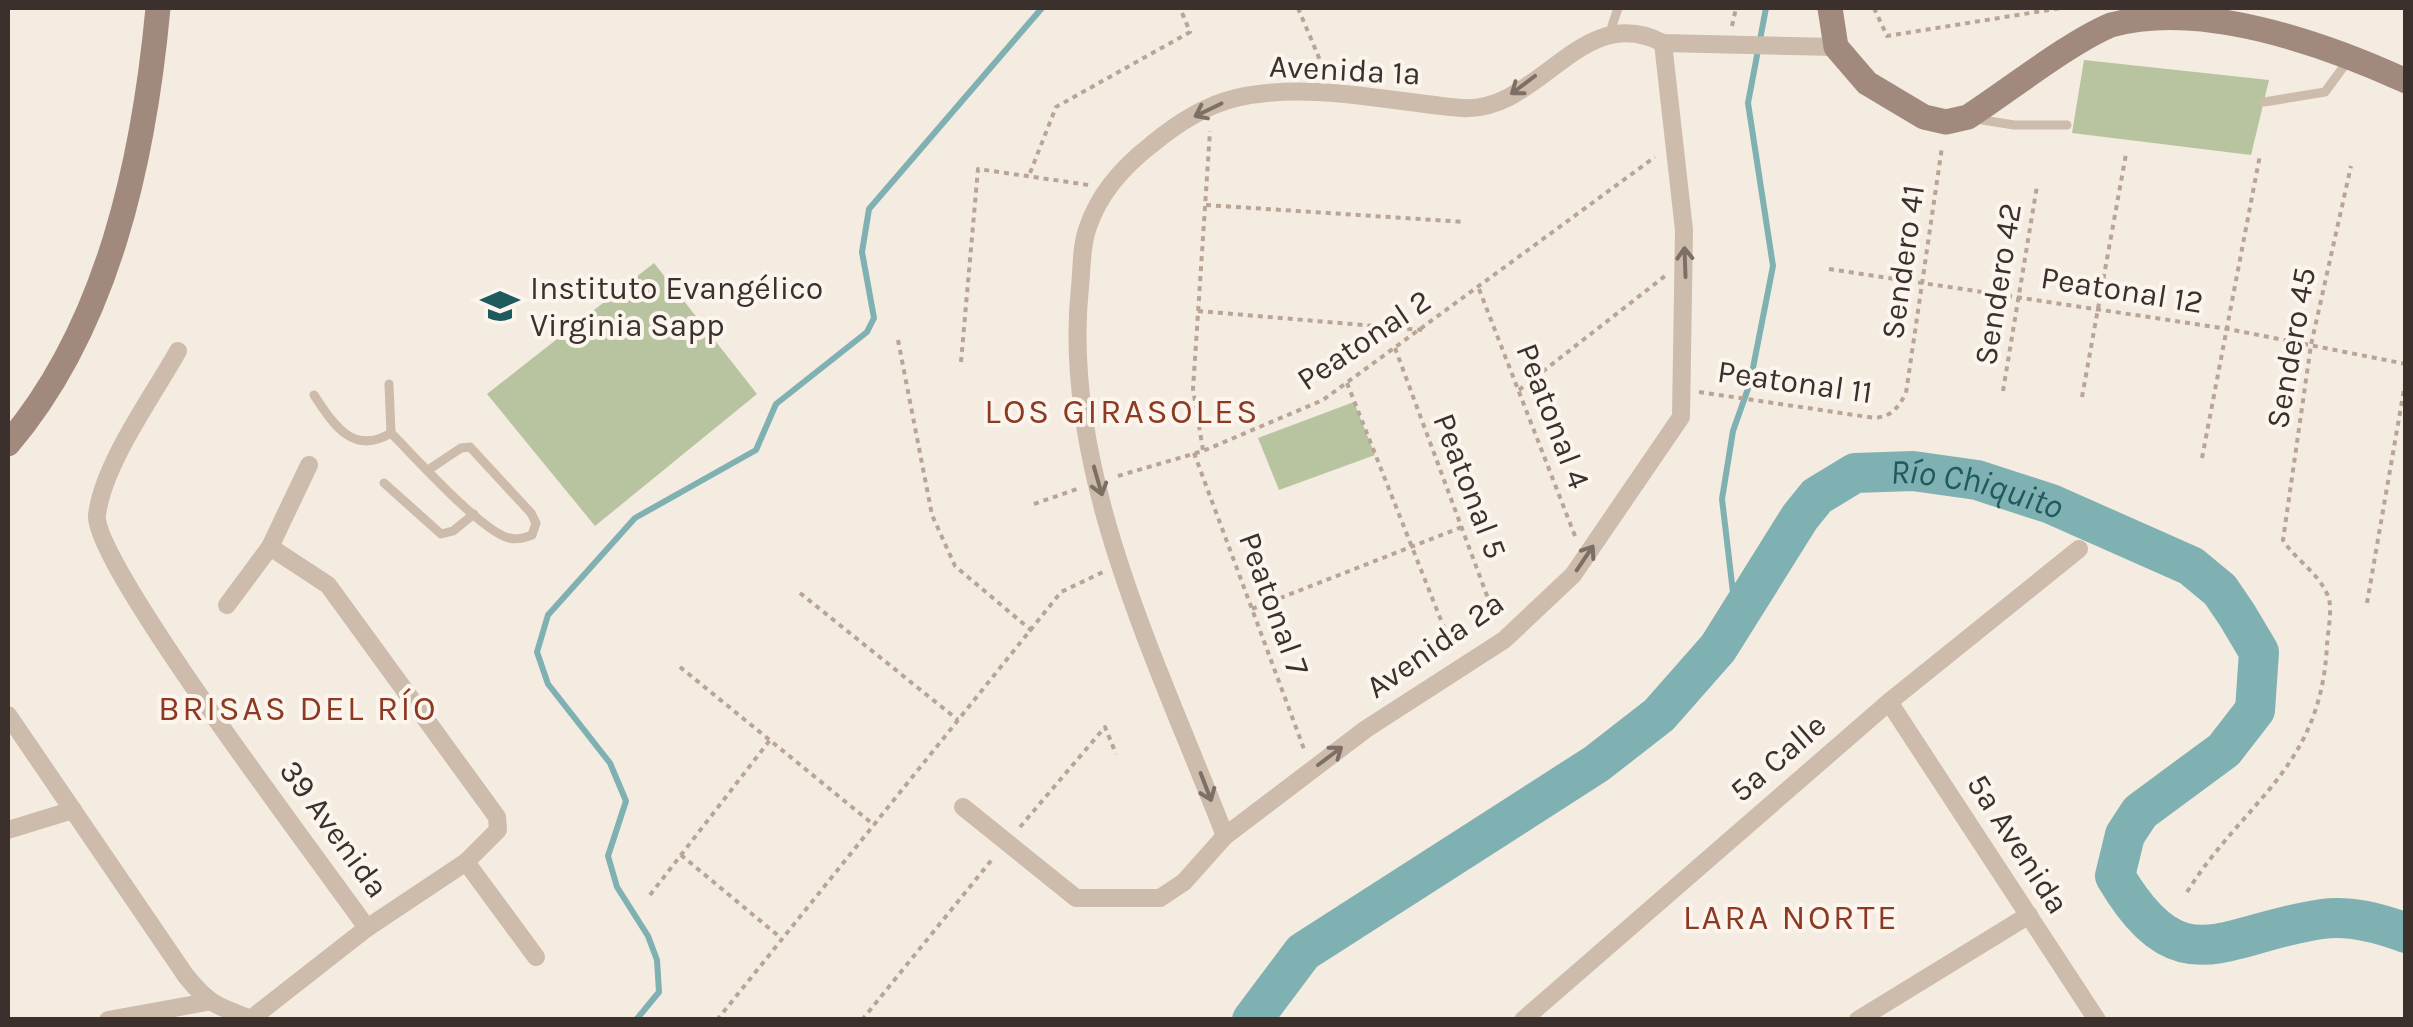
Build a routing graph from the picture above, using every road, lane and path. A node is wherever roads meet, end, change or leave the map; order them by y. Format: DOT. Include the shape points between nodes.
graph roads {
  1 [pos="158,8"];
  2 [pos="1180,8"];
  3 [pos="1298,8"];
  4 [pos="1618,8"];
  5 [pos="1830,8"];
  6 [pos="1874,8"];
  7 [pos="2061,8"];
  8 [pos="1612,26"];
  9 [pos="1664,43"];
  10 [pos="1836,46"];
  11 [pos="2352,56"];
  12 [pos="2406,81"];
  13 [pos="1334,95"];
  14 [pos="2264,102"];
  15 [pos="1212,106"];
  16 [pos="1957,120"];
  17 [pos="2068,125"];
  18 [pos="1677,138"];
  19 [pos="2126,154"];
  20 [pos="2260,155"];
  21 [pos="2350,166"];
  22 [pos="1030,173"];
  23 [pos="2036,186"];
  24 [pos="1108,189"];
  25 [pos="1206,205"];
  26 [pos="1465,222"];
  27 [pos="1684,260"];
  28 [pos="1829,269"];
  29 [pos="1922,282"];
  30 [pos="1480,289"];
  31 [pos="2021,297"];
  32 [pos="1198,310"];
  33 [pos="2098,310"];
  34 [pos="2228,329"];
  35 [pos="1422,330"];
  36 [pos="898,340"];
  37 [pos="2311,345"];
  38 [pos="1394,348"];
  39 [pos="178,351"];
  40 [pos="962,362"];
  41 [pos="2406,364"];
  42 [pos="2406,378"];
  43 [pos="1346,383"];
  44 [pos="390,384"];
  45 [pos="1682,389"];
  46 [pos="1518,390"];
  47 [pos="2003,390"];
  48 [pos="314,395"];
  49 [pos="2082,397"];
  50 [pos="1899,406"];
  51 [pos="391,434"];
  52 [pos="8,444"];
  53 [pos="1203,452"];
  54 [pos="1194,453"];
  55 [pos="2202,458"];
  56 [pos="309,465"];
  57 [pos="428,470"];
  58 [pos="1098,481"];
  59 [pos="384,483"];
  60 [pos="1034,504"];
  61 [pos="474,514"];
  62 [pos="1462,528"];
  63 [pos="270,547"];
  64 [pos="1412,548"];
  65 [pos="2079,549"];
  66 [pos="1584,560"];
  67 [pos="1121,563"];
  68 [pos="800,593"];
  69 [pos="2367,603"];
  70 [pos="228,605"];
  71 [pos="1252,609"];
  72 [pos="1032,631"];
  73 [pos="1504,640"];
  74 [pos="680,667"];
  75 [pos="1460,668"];
  76 [pos="1889,702"];
  77 [pos="8,715"];
  78 [pos="958,720"];
  79 [pos="770,740"];
  80 [pos="1116,754"];
  81 [pos="1312,770"];
  82 [pos="962,807"];
  83 [pos="72,810"];
  84 [pos="874,826"];
  85 [pos="8,830"];
  86 [pos="1225,836"];
  87 [pos="1006,843"];
  88 [pos="681,855"];
  89 [pos="466,862"];
  90 [pos="2187,892"];
  91 [pos="650,895"];
  92 [pos="2028,915"];
  93 [pos="367,928"];
  94 [pos="782,939"];
  95 [pos="536,957"];
  96 [pos="207,1002"];
  97 [pos="253,1019"];
  98 [pos="108,1020"];
  99 [pos="716,1020"];
  100 [pos="862,1020"];
  101 [pos="1523,1020"];
  102 [pos="1858,1020"];
  103 [pos="2097,1020"];
  1 -- 52 [label="street" via="150,89 123,213 82,328"];
  2 -- 22 [label="path" via="1190,32 1056,107"];
  3 -- 13 [label="path"];
  4 -- 8 [label="lane"];
  5 -- 10 [label="street"];
  6 -- 7 [label="path" via="1887,36"];
  8 -- 9 [label="street" via="1644,30"];
  8 -- 13 [label="street, Avenida 1a, one-way" via="1572,38 1496,104 1466,108"];
  9 -- 10 [label="street"];
  9 -- 18 [label="street, Avenida 2a"];
  10 -- 16 [label="street" via="1867,84 1924,117"];
  11 -- 12 [label="street"];
  11 -- 14 [label="lane" via="2325,92"];
  11 -- 16 [label="street" via="2212,13 2162,12 2110,26"];
  13 -- 15 [label="street, Avenida 1a" via="1263,93"];
  15 -- 24 [label="street, Avenida 1a, one-way" via="1165,133"];
  15 -- 25 [label="path"];
  16 -- 17 [label="lane"];
  16 -- 29 [label="path, Sendero 41"];
  18 -- 27 [label="street, Avenida 2a"];
  18 -- 30 [label="path, Peatonal 2"];
  19 -- 33 [label="path"];
  20 -- 34 [label="path"];
  21 -- 37 [label="path, Sendero 45"];
  22 -- 24 [label="path"];
  22 -- 40 [label="path" via="978,168"];
  23 -- 31 [label="path, Sendero 42"];
  24 -- 58 [label="street, Avenida 1a, one-way" via="1086,231 1075,334 1080,406"];
  25 -- 26 [label="path"];
  25 -- 32 [label="path"];
  45 -- 27 [label="street, Avenida 2a, one-way"];
  27 -- 46 [label="path"];
  28 -- 29 [label="path, Peatonal 12"];
  29 -- 31 [label="path, Peatonal 12"];
  29 -- 50 [label="path, Sendero 41"];
  30 -- 35 [label="path, Peatonal 2"];
  30 -- 46 [label="path, Peatonal 4"];
  31 -- 33 [label="path, Peatonal 12"];
  31 -- 47 [label="path, Sendero 42"];
  32 -- 35 [label="path"];
  32 -- 53 [label="path" via="1192,389"];
  33 -- 34 [label="path, Peatonal 12"];
  33 -- 49 [label="path"];
  34 -- 37 [label="path, Peatonal 12"];
  34 -- 55 [label="path"];
  35 -- 38 [label="path, Peatonal 2"];
  36 -- 72 [label="path" via="932,515 955,566"];
  37 -- 41 [label="path, Peatonal 12"];
  37 -- 90 [label="path, Sendero 45" via="2283,540 2314,572 2329,600 2326,663 2290,768"];
  38 -- 43 [label="path, Peatonal 2"];
  38 -- 62 [label="path, Peatonal 5"];
  39 -- 93 [label="street, 39 Avenida" via="115,464 96,518 116,568 175,659"];
  42 -- 69 [label="path"];
  43 -- 53 [label="path, Peatonal 2" via="1323,400"];
  43 -- 64 [label="path"];
  44 -- 51 [label="lane"];
  45 -- 50 [label="path, Peatonal 11" via="1876,418"];
  66 -- 45 [label="street, Avenida 2a, one-way" via="1681,417"];
  46 -- 66 [label="path, Peatonal 4"];
  48 -- 51 [label="lane" via="348,437 375,443"];
  51 -- 57 [label="lane"];
  53 -- 54 [label="path, Peatonal 2"];
  54 -- 58 [label="path, Peatonal 2"];
  54 -- 71 [label="path, Peatonal 7"];
  56 -- 63 [label="street"];
  57 -- 61 [label="lane"];
  57 -- 61 [label="lane" via="470,447 531,514 535,530 521,540 510,538"];
  58 -- 60 [label="path, Peatonal 2"];
  58 -- 67 [label="street, Avenida 1a"];
  59 -- 61 [label="lane" via="442,534"];
  62 -- 64 [label="path"];
  62 -- 73 [label="path, Peatonal 5"];
  63 -- 70 [label="street"];
  63 -- 89 [label="street" via="328,584 497,817 498,830"];
  64 -- 71 [label="path"];
  64 -- 75 [label="path"];
  65 -- 76 [label="street, 5a Calle"];
  66 -- 73 [label="street, Avenida 2a"];
  67 -- 72 [label="path" via="1061,592"];
  67 -- 86 [label="street, Avenida 1a, one-way"];
  68 -- 78 [label="path"];
  71 -- 81 [label="path, Peatonal 7"];
  72 -- 78 [label="path"];
  73 -- 75 [label="street, Avenida 2a"];
  74 -- 79 [label="path"];
  81 -- 75 [label="street, Avenida 2a, one-way"];
  76 -- 92 [label="street, 5a Avenida"];
  76 -- 101 [label="street, 5a Calle"];
  77 -- 83 [label="street"];
  78 -- 84 [label="path"];
  79 -- 84 [label="path"];
  79 -- 88 [label="path"];
  80 -- 87 [label="path" via="1106,727"];
  81 -- 86 [label="street, Avenida 2a"];
  82 -- 87 [label="street, Avenida 2a"];
  83 -- 85 [label="street"];
  83 -- 96 [label="street"];
  84 -- 94 [label="path"];
  86 -- 87 [label="street, Avenida 2a" via="1184,882 1143,901 1076,898"];
  87 -- 100 [label="path"];
  88 -- 91 [label="path"];
  88 -- 94 [label="path"];
  89 -- 93 [label="street"];
  89 -- 95 [label="street"];
  92 -- 102 [label="street"];
  92 -- 103 [label="street, 5a Avenida"];
  93 -- 97 [label="street"];
  94 -- 99 [label="path"];
  96 -- 97 [label="street"];
  96 -- 98 [label="street"];
}
